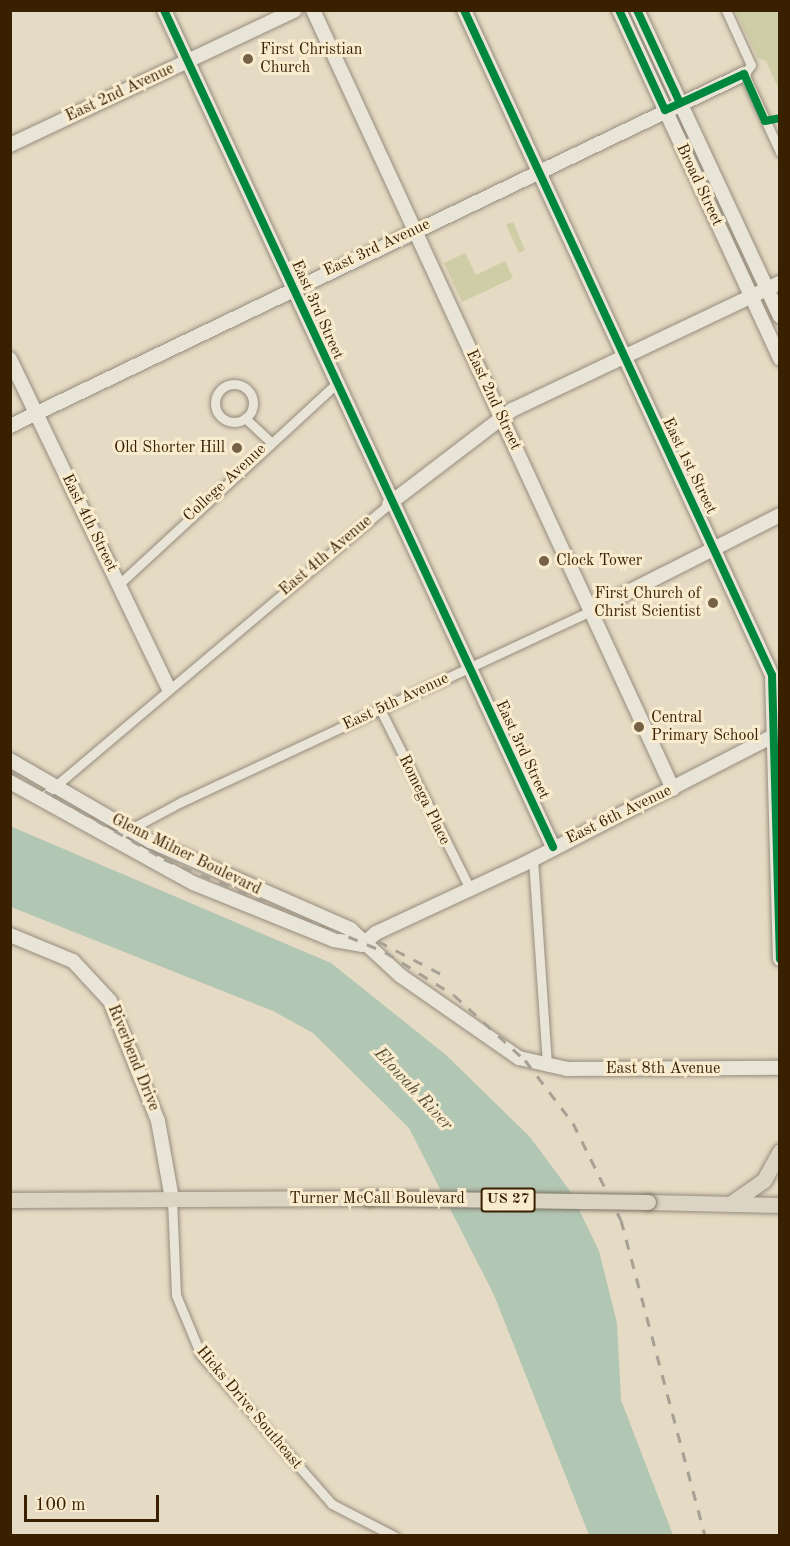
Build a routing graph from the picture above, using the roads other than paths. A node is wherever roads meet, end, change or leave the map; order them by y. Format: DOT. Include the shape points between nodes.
graph roads {
  1 [pos="164,10"];
  2 [pos="296,10"];
  3 [pos="313,10"];
  4 [pos="464,10"];
  5 [pos="619,10"];
  6 [pos="637,10"];
  7 [pos="726,10"];
  8 [pos="188,61"];
  9 [pos="747,70"];
  10 [pos="680,103"];
  11 [pos="665,110"];
  12 [pos="10,145"];
  13 [pos="780,152"];
  14 [pos="538,171"];
  15 [pos="415,230"];
  16 [pos="773,286"];
  17 [pos="292,288"];
  18 [pos="749,295"];
  19 [pos="780,316"];
  20 [pos="621,355"];
  21 [pos="10,359"];
  22 [pos="780,359"];
  23 [pos="336,384"];
  24 [pos="36,412"];
  25 [pos="501,416"];
  26 [pos="245,418"];
  27 [pos="10,426"];
  28 [pos="270,441"];
  29 [pos="389,504"];
  30 [pos="780,515"];
  31 [pos="713,548"];
  32 [pos="118,585"];
  33 [pos="591,611"];
  34 [pos="469,668"];
  35 [pos="772,675"];
  36 [pos="168,687"];
  37 [pos="780,688"];
  38 [pos="380,709"];
  39 [pos="777,735"];
  40 [pos="10,759"];
  41 [pos="10,782"];
  42 [pos="53,785"];
  43 [pos="673,789"];
  44 [pos="40,799"];
  45 [pos="127,828"];
  46 [pos="110,840"];
  47 [pos="553,847"];
  48 [pos="533,859"];
  49 [pos="778,878"];
  50 [pos="470,890"];
  51 [pos="10,935"];
  52 [pos="362,945"];
  53 [pos="780,959"];
  54 [pos="547,1067"];
  55 [pos="780,1068"];
  56 [pos="780,1151"];
  57 [pos="172,1199"];
  58 [pos="10,1200"];
  59 [pos="730,1204"];
  60 [pos="780,1205"];
  61 [pos="394,1536"];
  1 -- 8 [label="street, East 3rd Street"];
  2 -- 8 [label="street, East 2nd Avenue"];
  3 -- 15 [label="street, East 2nd Street"];
  4 -- 14 [label="street, East 1st Street"];
  5 -- 11 [label="street, Broad Street"];
  6 -- 10 [label="street, Broad Street"];
  7 -- 9 [label="street"];
  8 -- 12 [label="street, East 2nd Avenue"];
  8 -- 17 [label="street, East 3rd Street"];
  9 -- 10 [label="street, East 3rd Avenue"];
  9 -- 13 [label="street"];
  10 -- 11 [label="street, East 3rd Avenue"];
  10 -- 16 [label="street, Broad Street"];
  11 -- 14 [label="street, East 3rd Avenue"];
  11 -- 18 [label="street, Broad Street"];
  14 -- 15 [label="street, East 3rd Avenue"];
  14 -- 20 [label="street, East 1st Street"];
  15 -- 17 [label="street, East 3rd Avenue"];
  15 -- 25 [label="street, East 2nd Street"];
  16 -- 18 [label="street, East 4th Avenue"];
  16 -- 19 [label="street, Broad Street"];
  17 -- 23 [label="street, East 3rd Street"];
  17 -- 24 [label="street, East 3rd Avenue"];
  18 -- 20 [label="street, East 4th Avenue"];
  18 -- 22 [label="street, Broad Street"];
  20 -- 25 [label="street, East 4th Avenue"];
  20 -- 31 [label="street, East 1st Street"];
  21 -- 24 [label="street, East 4th Street"];
  23 -- 28 [label="street, College Avenue"];
  23 -- 29 [label="street, East 3rd Street"];
  24 -- 27 [label="street, East 3rd Avenue"];
  24 -- 32 [label="street, East 4th Street"];
  25 -- 29 [label="street, East 4th Avenue"];
  25 -- 33 [label="street, East 2nd Street"];
  26 -- 26 [label="street" via="253,404 249,392 239,385 224,387 216,401 218,413 233,422"];
  26 -- 28 [label="street"];
  28 -- 32 [label="street, College Avenue"];
  29 -- 34 [label="street, East 3rd Street"];
  29 -- 36 [label="street, East 4th Avenue"];
  30 -- 31 [label="street, East 5th Avenue"];
  31 -- 33 [label="street, East 5th Avenue"];
  31 -- 35 [label="street, East 1st Street"];
  32 -- 36 [label="street, East 4th Street"];
  33 -- 34 [label="street, East 5th Avenue"];
  33 -- 43 [label="street, East 2nd Street"];
  34 -- 38 [label="street, East 5th Avenue"];
  34 -- 47 [label="street, East 3rd Street"];
  35 -- 37 [label="street"];
  35 -- 39 [label="street, East 1st Street"];
  36 -- 42 [label="street, East 4th Avenue"];
  38 -- 45 [label="street, East 5th Avenue"];
  38 -- 50 [label="street, Romega Place"];
  39 -- 43 [label="street, East 6th Avenue"];
  39 -- 49 [label="street, East 1st Street"];
  40 -- 42 [label="street, Glenn Milner Boulevard"];
  41 -- 44 [label="street, Glenn Milner Boulevard"];
  42 -- 44 [label="street, East 4th Avenue"];
  42 -- 45 [label="street, Glenn Milner Boulevard"];
  43 -- 47 [label="street, East 6th Avenue"];
  44 -- 46 [label="street, Glenn Milner Boulevard"];
  45 -- 46 [label="street, East 5th Avenue"];
  45 -- 52 [label="street, Glenn Milner Boulevard" via="222,876 343,926"];
  46 -- 52 [label="street, Glenn Milner Boulevard" via="253,909"];
  47 -- 48 [label="street, East 6th Avenue"];
  48 -- 50 [label="street, East 6th Avenue"];
  48 -- 54 [label="street"];
  49 -- 53 [label="street, East 1st Street"];
  50 -- 52 [label="street, East 6th Avenue" via="376,933"];
  51 -- 57 [label="street, Riverbend Drive" via="73,961 110,1001 158,1120"];
  52 -- 54 [label="street, Glenn Milner Boulevard" via="508,1052"];
  54 -- 55 [label="street, East 8th Avenue"];
  56 -- 59 [label="main road" via="764,1180"];
  57 -- 58 [label="main road, Turner McCall Boulevard / US 27"];
  57 -- 59 [label="main road, Turner McCall Boulevard / US 27, bridge"];
  57 -- 61 [label="street, Hicks Drive Southeast" via="176,1295 201,1355 332,1503"];
  59 -- 60 [label="main road, Turner McCall Boulevard / US 27"];
}
